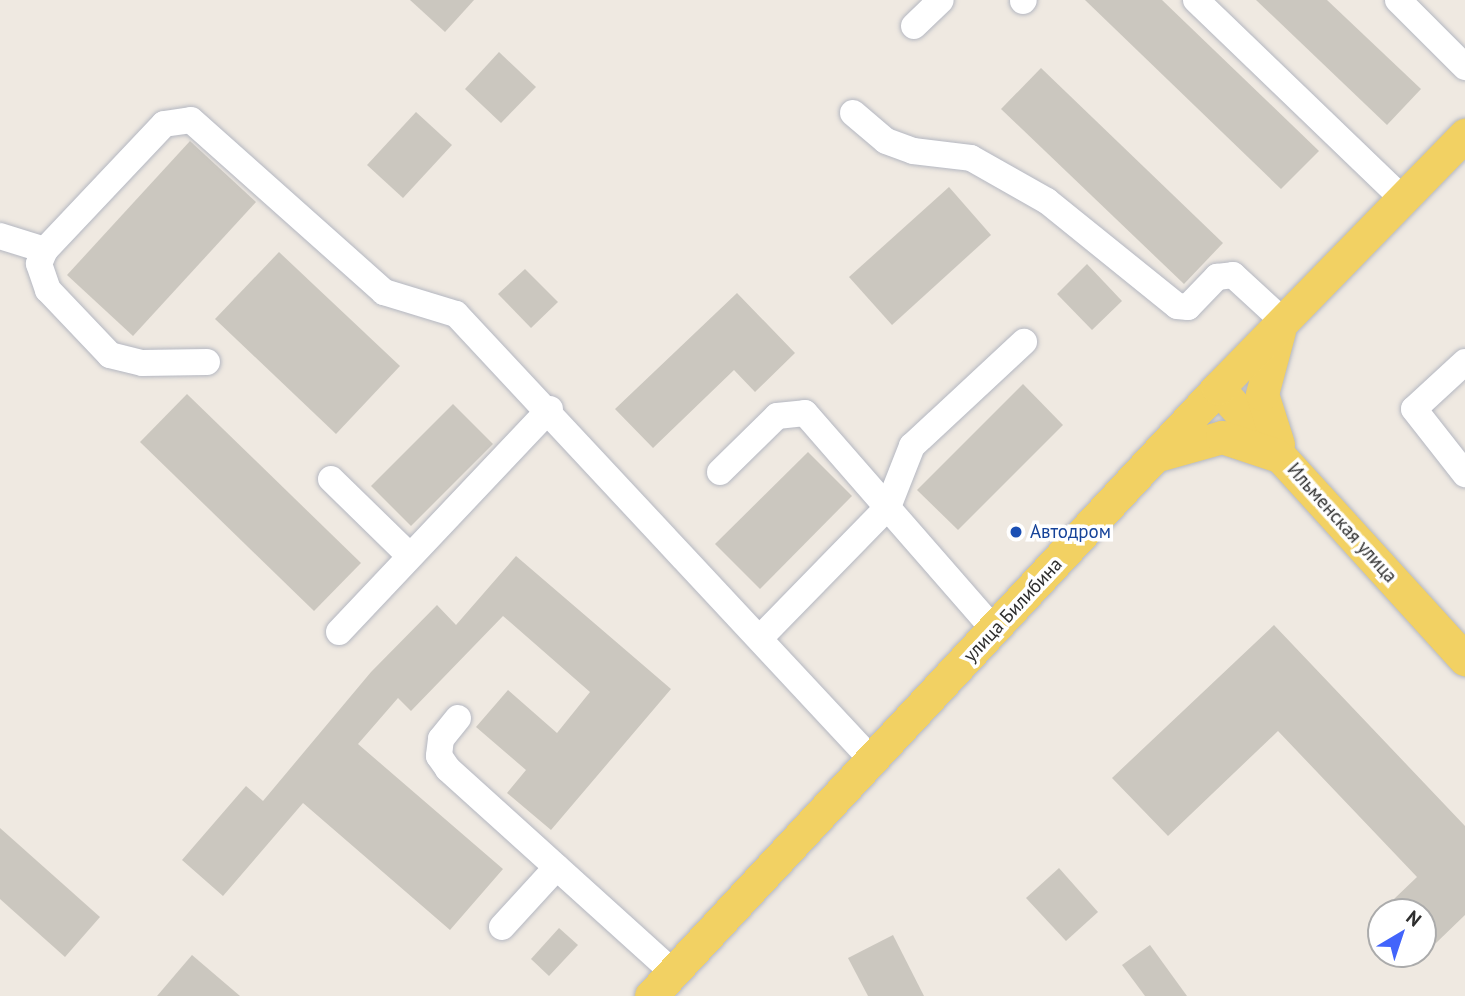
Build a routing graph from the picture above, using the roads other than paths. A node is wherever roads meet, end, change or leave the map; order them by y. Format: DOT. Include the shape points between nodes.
graph roads {
  1 [pos="942,0"];
  2 [pos="1196,0"];
  3 [pos="1398,0"];
  4 [pos="914,26"];
  5 [pos="1465,66"];
  6 [pos="853,113"];
  7 [pos="1465,135"];
  8 [pos="1403,199"];
  9 [pos="0,236"];
  10 [pos="45,250"];
  11 [pos="1283,321"];
  12 [pos="1024,342"];
  13 [pos="207,362"];
  14 [pos="1465,362"];
  15 [pos="1218,388"];
  16 [pos="550,409"];
  17 [pos="1154,457"];
  18 [pos="1284,459"];
  19 [pos="720,472"];
  20 [pos="1465,474"];
  21 [pos="331,479"];
  22 [pos="888,507"];
  23 [pos="410,556"];
  24 [pos="994,630"];
  25 [pos="338,632"];
  26 [pos="761,638"];
  27 [pos="1465,659"];
  28 [pos="458,718"];
  29 [pos="873,761"];
  30 [pos="557,867"];
  31 [pos="502,927"];
  32 [pos="663,985"];
  1 -- 4 [label="lane"];
  2 -- 8 [label="lane"];
  3 -- 5 [label="lane"];
  6 -- 11 [label="lane" via="886,141 913,151 971,158 1047,201 1177,306 1188,307 1217,277 1233,275"];
  7 -- 8 [label="main road, улица Билибина"];
  8 -- 11 [label="main road, улица Билибина"];
  9 -- 10 [label="lane"];
  10 -- 13 [label="lane" via="39,264 48,290 110,355 142,363"];
  10 -- 16 [label="lane" via="164,124 191,120 384,292 456,314"];
  11 -- 15 [label="main road, улица Билибина"];
  11 -- 18 [label="main road" via="1262,394"];
  12 -- 22 [label="lane" via="912,446"];
  14 -- 20 [label="lane" via="1414,409"];
  15 -- 17 [label="main road, улица Билибина"];
  15 -- 18 [label="main road, Ильменская улица"];
  16 -- 23 [label="lane"];
  16 -- 26 [label="lane"];
  17 -- 18 [label="main road" via="1181,444 1222,437"];
  17 -- 24 [label="main road, улица Билибина"];
  18 -- 27 [label="main road, Ильменская улица"];
  19 -- 22 [label="lane" via="777,416 805,413"];
  21 -- 23 [label="lane"];
  22 -- 24 [label="lane"];
  22 -- 26 [label="lane"];
  23 -- 25 [label="lane"];
  24 -- 29 [label="main road, улица Билибина"];
  26 -- 29 [label="lane"];
  28 -- 30 [label="lane" via="441,739 439,756"];
  29 -- 32 [label="main road, улица Билибина"];
  30 -- 31 [label="lane"];
  30 -- 32 [label="lane"];
}
